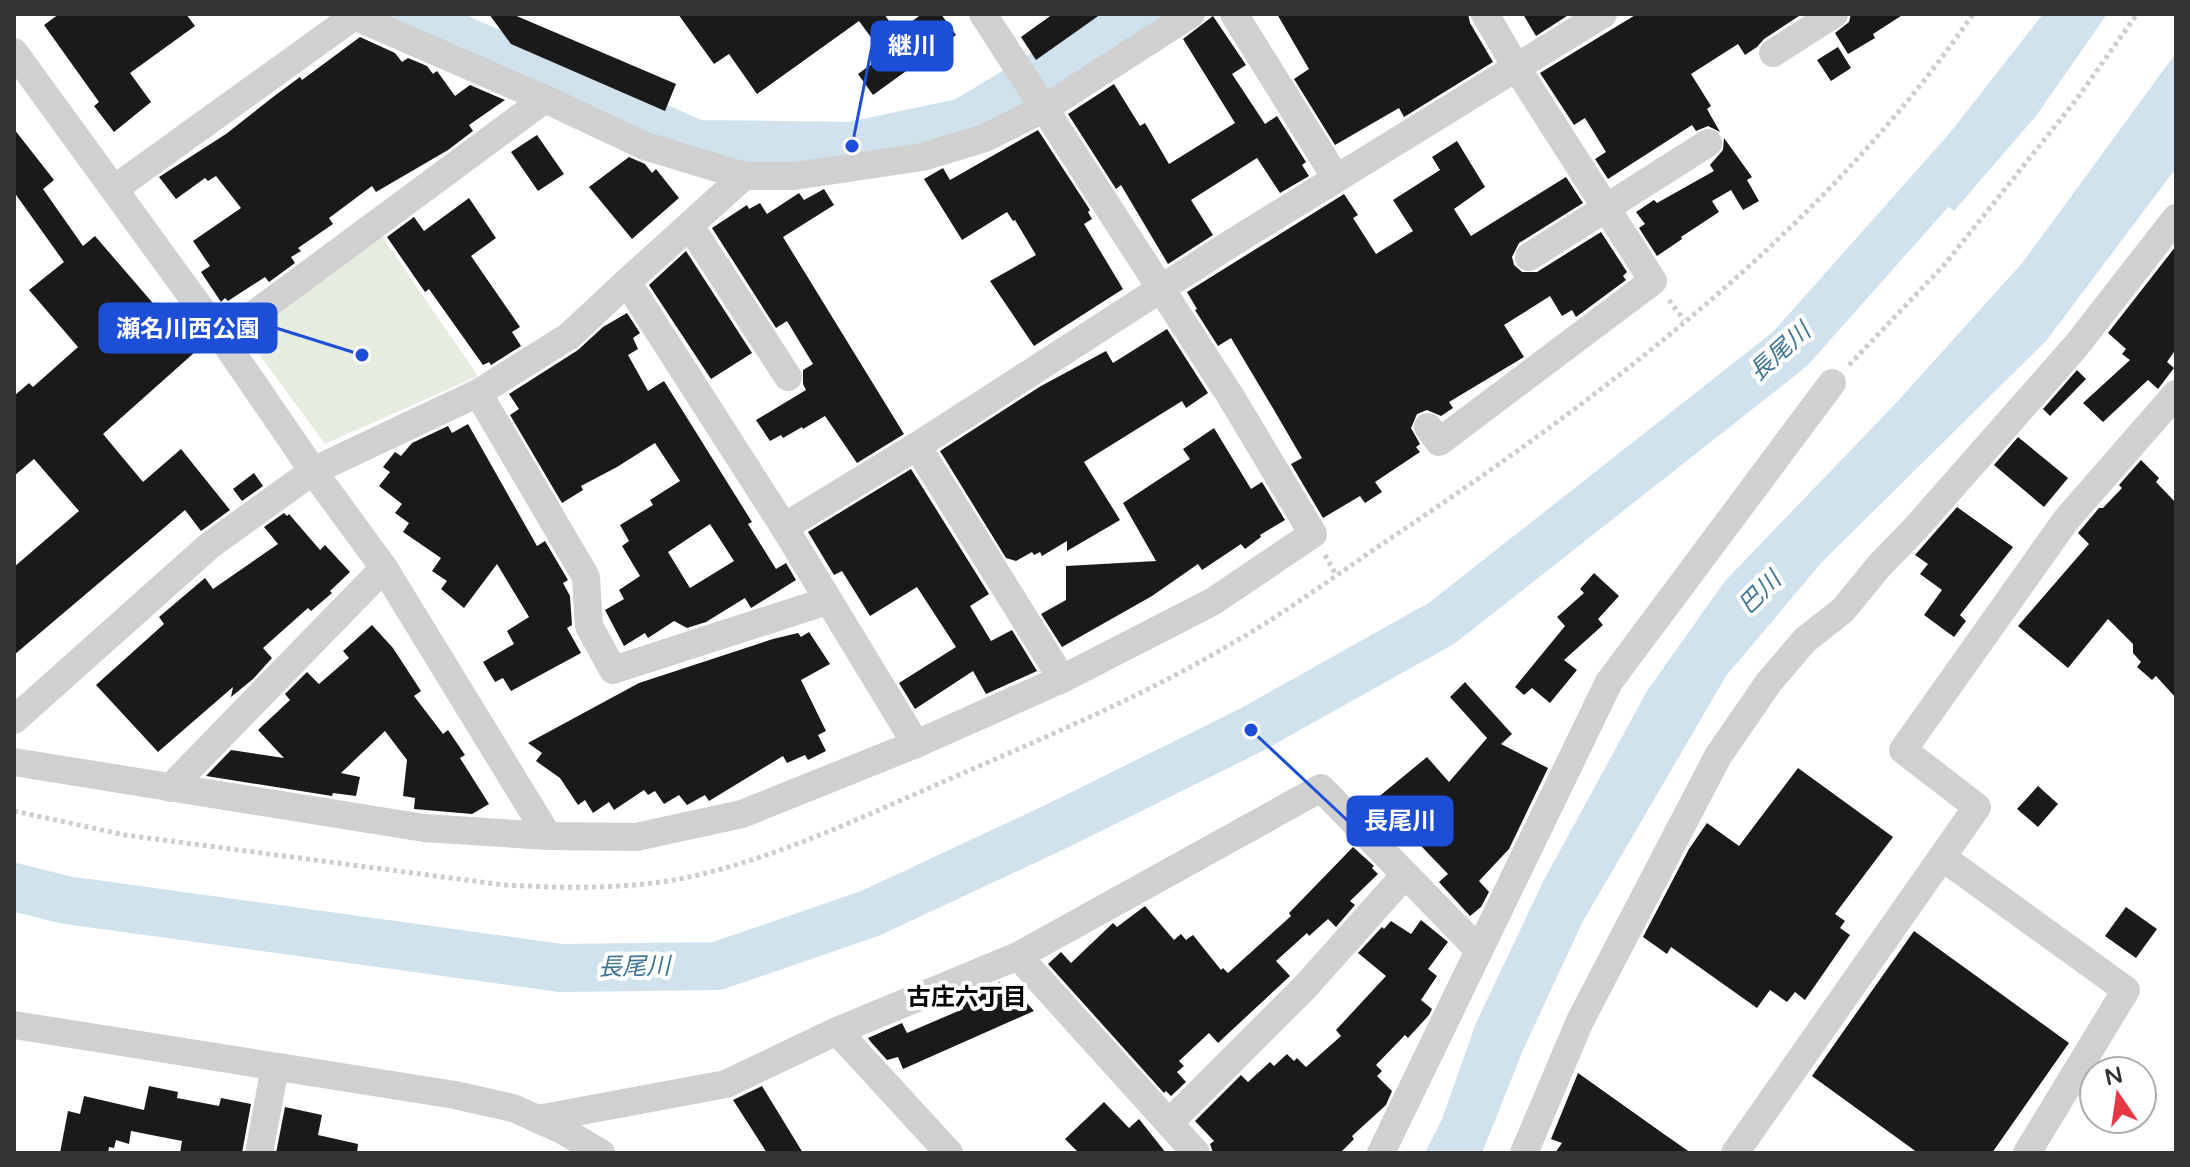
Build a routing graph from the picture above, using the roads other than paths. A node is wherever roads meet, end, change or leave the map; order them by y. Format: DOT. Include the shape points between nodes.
graph roads {
  1 [pos="983,14"];
  2 [pos="1191,14"];
  3 [pos="1234,14"];
  4 [pos="1485,14"];
  5 [pos="1603,14"];
  6 [pos="1834,14"];
  7 [pos="356,15"];
  8 [pos="14,52"];
  9 [pos="1773,53"];
  10 [pos="1516,67"];
  11 [pos="545,99"];
  12 [pos="1045,108"];
  13 [pos="1708,143"];
  14 [pos="744,176"];
  15 [pos="1336,178"];
  16 [pos="114,189"];
  17 [pos="1607,207"];
  18 [pos="2176,218"];
  19 [pos="690,226"];
  20 [pos="1529,257"];
  21 [pos="627,282"];
  22 [pos="1161,290"];
  23 [pos="222,338"];
  24 [pos="788,377"];
  25 [pos="1832,383"];
  26 [pos="478,393"];
  27 [pos="2176,394"];
  28 [pos="1428,427"];
  29 [pos="917,446"];
  30 [pos="313,471"];
  31 [pos="784,527"];
  32 [pos="384,568"];
  33 [pos="827,601"];
  34 [pos="1062,679"];
  35 [pos="14,720"];
  36 [pos="916,744"];
  37 [pos="14,762"];
  38 [pos="170,788"];
  39 [pos="548,836"];
  40 [pos="1942,857"];
  41 [pos="1404,876"];
  42 [pos="1478,949"];
  43 [pos="1018,956"];
  44 [pos="14,1025"];
  45 [pos="837,1031"];
  46 [pos="275,1067"];
  47 [pos="538,1119"];
  48 [pos="1169,1123"];
  49 [pos="259,1153"];
  50 [pos="601,1153"];
  51 [pos="949,1153"];
  52 [pos="1196,1153"];
  53 [pos="1381,1153"];
  54 [pos="1524,1153"];
  55 [pos="1735,1153"];
  56 [pos="2027,1153"];
  1 -- 12 [label="street"];
  2 -- 12 [label="street"];
  3 -- 15 [label="street"];
  4 -- 10 [label="street"];
  5 -- 10 [label="street"];
  6 -- 9 [label="street"];
  7 -- 11 [label="street"];
  7 -- 16 [label="street"];
  8 -- 16 [label="street"];
  10 -- 15 [label="street"];
  10 -- 17 [label="street"];
  11 -- 14 [label="street" via="645,146"];
  11 -- 23 [label="street"];
  12 -- 14 [label="street" via="985,138 922,157 795,176"];
  12 -- 22 [label="street"];
  13 -- 17 [label="street"];
  14 -- 19 [label="street"];
  15 -- 22 [label="street"];
  16 -- 23 [label="street"];
  17 -- 20 [label="street"];
  17 -- 28 [label="street" via="1653,281 1439,442"];
  18 -- 54 [label="street" via="2076,346 1843,610 1805,640 1769,682 1718,756 1580,1021"];
  19 -- 21 [label="street"];
  19 -- 24 [label="street"];
  21 -- 26 [label="street" via="569,336"];
  21 -- 31 [label="street"];
  22 -- 29 [label="street"];
  22 -- 34 [label="street" via="1313,534 1212,602"];
  23 -- 30 [label="street"];
  25 -- 42 [label="street" via="1609,682"];
  26 -- 30 [label="street"];
  26 -- 33 [label="street" via="586,577 589,626 613,670"];
  27 -- 40 [label="street" via="2066,520 1903,750 1977,807"];
  29 -- 31 [label="street"];
  29 -- 34 [label="street"];
  30 -- 32 [label="street"];
  30 -- 35 [label="street" via="209,546"];
  31 -- 33 [label="street"];
  32 -- 38 [label="street"];
  32 -- 39 [label="street"];
  33 -- 36 [label="street"];
  34 -- 36 [label="street"];
  36 -- 39 [label="street" via="742,814 636,837"];
  37 -- 38 [label="street"];
  38 -- 39 [label="street" via="424,828"];
  40 -- 55 [label="street"];
  40 -- 56 [label="street" via="2126,990"];
  41 -- 42 [label="street"];
  41 -- 43 [label="street" via="1321,788"];
  41 -- 48 [label="street" via="1306,986"];
  42 -- 53 [label="street"];
  43 -- 45 [label="street"];
  43 -- 48 [label="street"];
  44 -- 46 [label="street"];
  45 -- 47 [label="street" via="726,1084"];
  45 -- 51 [label="street"];
  46 -- 47 [label="street" via="455,1095"];
  46 -- 49 [label="street"];
  47 -- 50 [label="street"];
  48 -- 52 [label="street"];
}
